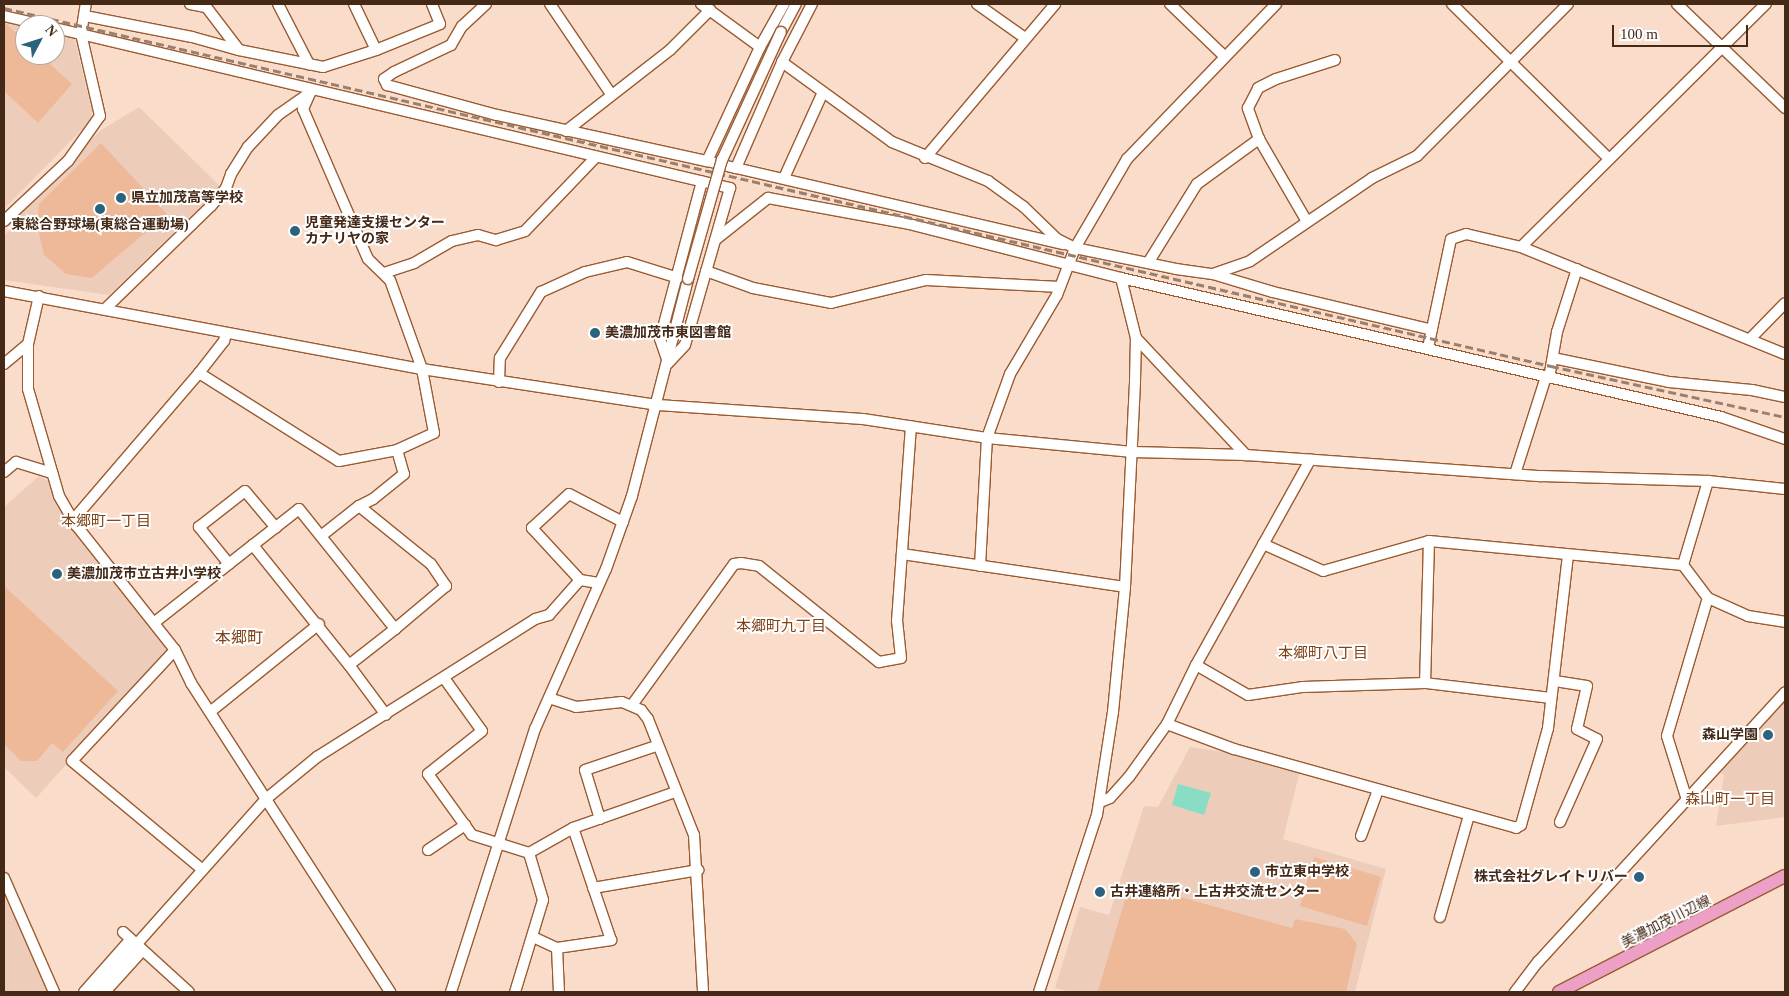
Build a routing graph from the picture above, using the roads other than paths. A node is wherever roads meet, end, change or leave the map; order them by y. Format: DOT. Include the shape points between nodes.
graph roads {
  1 [pos="86,4"];
  2 [pos="190,4"];
  3 [pos="278,4"];
  4 [pos="354,4"];
  5 [pos="432,4"];
  6 [pos="486,4"];
  7 [pos="550,4"];
  8 [pos="701,4"];
  9 [pos="784,4"];
  10 [pos="796,4"];
  11 [pos="812,4"];
  12 [pos="977,4"];
  13 [pos="1055,4"];
  14 [pos="1170,4"];
  15 [pos="1276,4"];
  16 [pos="1452,4"];
  17 [pos="1568,4"];
  18 [pos="1676,4"];
  19 [pos="1766,4"];
  20 [pos="205,6"];
  21 [pos="710,10"];
  22 [pos="85,16"];
  23 [pos="65,30"];
  24 [pos="81,34"];
  25 [pos="1025,38"];
  26 [pos="760,48"];
  27 [pos="1723,48"];
  28 [pos="239,50"];
  29 [pos="376,50"];
  30 [pos="1225,57"];
  31 [pos="1335,60"];
  32 [pos="1512,60"];
  33 [pos="782,62"];
  34 [pos="308,64"];
  35 [pos="312,91"];
  36 [pos="823,92"];
  37 [pos="611,94"];
  38 [pos="1785,108"];
  39 [pos="566,131"];
  40 [pos="1258,139"];
  41 [pos="596,157"];
  42 [pos="925,158"];
  43 [pos="1608,158"];
  44 [pos="707,161"];
  45 [pos="736,168"];
  46 [pos="784,178"];
  47 [pos="702,181"];
  48 [pos="1306,220"];
  49 [pos="4,221"];
  50 [pos="715,240"];
  51 [pos="1072,246"];
  52 [pos="1521,247"];
  53 [pos="1069,263"];
  54 [pos="1148,263"];
  55 [pos="1577,269"];
  56 [pos="706,272"];
  57 [pos="384,274"];
  58 [pos="1213,274"];
  59 [pos="1121,278"];
  60 [pos="683,279"];
  61 [pos="4,291"];
  62 [pos="1058,291"];
  63 [pos="39,296"];
  64 [pos="1785,304"];
  65 [pos="106,308"];
  66 [pos="1432,330"];
  67 [pos="226,334"];
  68 [pos="1136,338"];
  69 [pos="1750,338"];
  70 [pos="28,344"];
  71 [pos="1428,348"];
  72 [pos="1785,354"];
  73 [pos="1553,358"];
  74 [pos="668,363"];
  75 [pos="4,364"];
  76 [pos="422,369"];
  77 [pos="199,372"];
  78 [pos="1547,377"];
  79 [pos="499,382"];
  80 [pos="1785,397"];
  81 [pos="658,405"];
  82 [pos="911,427"];
  83 [pos="986,438"];
  84 [pos="1785,439"];
  85 [pos="397,450"];
  86 [pos="1132,452"];
  87 [pos="1246,455"];
  88 [pos="1310,460"];
  89 [pos="4,472"];
  90 [pos="52,473"];
  91 [pos="1514,474"];
  92 [pos="1708,481"];
  93 [pos="1785,489"];
  94 [pos="359,506"];
  95 [pos="73,520"];
  96 [pos="623,522"];
  97 [pos="276,528"];
  98 [pos="321,536"];
  99 [pos="1429,541"];
  100 [pos="1263,544"];
  101 [pos="253,545"];
  102 [pos="902,554"];
  103 [pos="1568,556"];
  104 [pos="229,564"];
  105 [pos="1683,565"];
  106 [pos="980,566"];
  107 [pos="580,580"];
  108 [pos="599,583"];
  109 [pos="1125,587"];
  110 [pos="1708,598"];
  111 [pos="155,622"];
  112 [pos="1785,622"];
  113 [pos="319,624"];
  114 [pos="395,629"];
  115 [pos="175,650"];
  116 [pos="349,665"];
  117 [pos="1196,665"];
  118 [pos="444,678"];
  119 [pos="1555,681"];
  120 [pos="1425,682"];
  121 [pos="1785,692"];
  122 [pos="549,698"];
  123 [pos="1550,698"];
  124 [pos="632,705"];
  125 [pos="210,712"];
  126 [pos="386,715"];
  127 [pos="1167,724"];
  128 [pos="656,746"];
  129 [pos="1378,790"];
  130 [pos="675,792"];
  131 [pos="266,799"];
  132 [pos="1687,800"];
  133 [pos="1100,802"];
  134 [pos="1469,815"];
  135 [pos="600,819"];
  136 [pos="1560,822"];
  137 [pos="465,825"];
  138 [pos="573,828"];
  139 [pos="1362,836"];
  140 [pos="498,844"];
  141 [pos="428,850"];
  142 [pos="529,853"];
  143 [pos="203,870"];
  144 [pos="698,870"];
  145 [pos="1785,876"];
  146 [pos="4,878"];
  147 [pos="593,888"];
  148 [pos="1440,917"];
  149 [pos="533,937"];
  150 [pos="133,942"];
  151 [pos="558,948"];
  152 [pos="54,992"];
  153 [pos="84,992"];
  154 [pos="94,992"];
  155 [pos="105,992"];
  156 [pos="189,992"];
  157 [pos="390,992"];
  158 [pos="451,992"];
  159 [pos="515,992"];
  160 [pos="559,992"];
  161 [pos="703,992"];
  162 [pos="1039,992"];
  163 [pos="1514,992"];
  164 [pos="1559,992"];
  1 -- 22 [label="street"];
  2 -- 20 [label="street"];
  3 -- 34 [label="street"];
  4 -- 29 [label="street"];
  5 -- 29 [label="street" via="440,24"];
  6 -- 39 [label="street" via="462,26 451,45 394,72 384,79 387,85"];
  7 -- 37 [label="street"];
  8 -- 21 [label="street"];
  9 -- 26 [label="street"];
  10 -- 60 [label="street, bridge" via="722,160"];
  11 -- 33 [label="street"];
  12 -- 25 [label="street"];
  13 -- 25 [label="street"];
  14 -- 30 [label="street"];
  15 -- 30 [label="street"];
  16 -- 32 [label="street"];
  17 -- 32 [label="street"];
  18 -- 27 [label="street"];
  19 -- 27 [label="street"];
  20 -- 28 [label="street"];
  21 -- 26 [label="street"];
  21 -- 37 [label="street" via="670,50"];
  22 -- 24 [label="street"];
  22 -- 28 [label="street" via="192,37"];
  23 -- 24 [label="street"];
  24 -- 35 [label="street"];
  24 -- 49 [label="street" via="100,116 68,161"];
  25 -- 42 [label="street"];
  26 -- 44 [label="street"];
  27 -- 38 [label="street"];
  27 -- 43 [label="street"];
  28 -- 34 [label="street"];
  29 -- 34 [label="street" via="323,67"];
  30 -- 51 [label="street" via="1127,158"];
  31 -- 40 [label="street" via="1258,88 1248,108"];
  32 -- 43 [label="street"];
  32 -- 48 [label="street" via="1417,156 1372,178"];
  33 -- 36 [label="street"];
  33 -- 45 [label="street"];
  35 -- 41 [label="street"];
  35 -- 57 [label="street" via="303,109 368,259"];
  35 -- 65 [label="street" via="278,115 248,147 221,194"];
  36 -- 42 [label="street" via="892,142"];
  36 -- 46 [label="street"];
  37 -- 39 [label="street"];
  39 -- 44 [label="street"];
  40 -- 48 [label="street"];
  40 -- 54 [label="street" via="1197,184"];
  41 -- 47 [label="street"];
  41 -- 57 [label="street" via="525,231 496,240 478,235 452,241 414,263"];
  42 -- 51 [label="street" via="988,182"];
  43 -- 52 [label="street"];
  44 -- 45 [label="street"];
  45 -- 46 [label="street"];
  46 -- 51 [label="street"];
  47 -- 50 [label="street" via="730,188"];
  47 -- 60 [label="street"];
  48 -- 58 [label="street" via="1250,261"];
  50 -- 53 [label="street" via="768,198 909,224"];
  50 -- 56 [label="street"];
  51 -- 53 [label="street"];
  51 -- 54 [label="street"];
  52 -- 55 [label="street"];
  52 -- 66 [label="street" via="1466,234 1451,239"];
  53 -- 59 [label="street"];
  53 -- 62 [label="street"];
  54 -- 58 [label="street"];
  55 -- 69 [label="street"];
  55 -- 73 [label="street" via="1556,332"];
  56 -- 62 [label="street" via="753,288 832,303 926,280"];
  56 -- 74 [label="street" via="685,345"];
  57 -- 76 [label="street" via="390,280"];
  58 -- 66 [label="street" via="1273,292"];
  59 -- 68 [label="street"];
  59 -- 71 [label="street"];
  60 -- 74 [label="street"];
  60 -- 79 [label="street" via="627,262 585,272 541,292 500,358"];
  61 -- 63 [label="street"];
  62 -- 83 [label="street" via="1010,374"];
  63 -- 65 [label="street"];
  63 -- 70 [label="street"];
  64 -- 69 [label="street"];
  65 -- 67 [label="street"];
  66 -- 71 [label="street"];
  67 -- 76 [label="street"];
  67 -- 77 [label="street"];
  68 -- 86 [label="street"];
  68 -- 87 [label="street"];
  69 -- 72 [label="street"];
  70 -- 75 [label="street"];
  70 -- 90 [label="street" via="28,389"];
  71 -- 78 [label="street"];
  73 -- 78 [label="street"];
  73 -- 80 [label="street" via="1670,382 1752,390"];
  74 -- 81 [label="street"];
  76 -- 79 [label="street"];
  76 -- 85 [label="street" via="434,433"];
  77 -- 85 [label="street" via="339,461"];
  77 -- 95 [label="street"];
  78 -- 84 [label="street" via="1721,417"];
  78 -- 91 [label="street"];
  79 -- 81 [label="street"];
  81 -- 82 [label="street" via="863,419"];
  81 -- 96 [label="street"];
  82 -- 83 [label="street"];
  82 -- 102 [label="street"];
  83 -- 86 [label="street"];
  83 -- 106 [label="street"];
  85 -- 94 [label="street" via="404,474"];
  86 -- 87 [label="street"];
  86 -- 109 [label="street"];
  87 -- 88 [label="street"];
  88 -- 91 [label="street"];
  88 -- 100 [label="street"];
  89 -- 90 [label="street" via="16,462"];
  90 -- 95 [label="street"];
  91 -- 92 [label="street"];
  92 -- 93 [label="street"];
  92 -- 105 [label="street"];
  94 -- 98 [label="street"];
  94 -- 114 [label="street" via="430,564 446,586"];
  95 -- 111 [label="street"];
  96 -- 107 [label="street" via="569,494 532,528"];
  96 -- 108 [label="street"];
  97 -- 98 [label="street" via="299,510"];
  97 -- 101 [label="street"];
  97 -- 104 [label="street" via="245,491 198,527"];
  98 -- 114 [label="street"];
  99 -- 100 [label="street" via="1323,571"];
  99 -- 103 [label="street"];
  99 -- 120 [label="street"];
  100 -- 117 [label="street"];
  101 -- 104 [label="street"];
  101 -- 113 [label="street"];
  102 -- 106 [label="street"];
  102 -- 124 [label="street" via="897,621 900,658 880,662 759,566 734,564"];
  103 -- 105 [label="street"];
  103 -- 119 [label="street"];
  104 -- 111 [label="street"];
  105 -- 110 [label="street"];
  106 -- 109 [label="street"];
  107 -- 108 [label="street"];
  107 -- 118 [label="street" via="549,615 536,619"];
  108 -- 122 [label="street"];
  109 -- 133 [label="street"];
  110 -- 112 [label="street" via="1748,616"];
  110 -- 132 [label="street" via="1667,736"];
  111 -- 115 [label="street"];
  113 -- 116 [label="street"];
  113 -- 125 [label="street"];
  114 -- 116 [label="street"];
  115 -- 125 [label="street"];
  115 -- 143 [label="street" via="72,761"];
  116 -- 126 [label="street"];
  117 -- 120 [label="street" via="1248,695 1303,687"];
  117 -- 127 [label="street"];
  118 -- 126 [label="street"];
  118 -- 137 [label="street" via="482,731 428,774"];
  119 -- 123 [label="street"];
  119 -- 136 [label="street" via="1588,686 1578,729 1596,739"];
  120 -- 123 [label="street"];
  121 -- 132 [label="street"];
  122 -- 124 [label="street" via="576,707 622,702"];
  122 -- 140 [label="street" via="535,729"];
  123 -- 134 [label="street" via="1548,728 1521,825 1516,828"];
  124 -- 128 [label="street" via="648,719"];
  125 -- 131 [label="street"];
  126 -- 131 [label="street" via="317,757"];
  127 -- 129 [label="street" via="1234,749"];
  127 -- 133 [label="street" via="1129,777 1110,798"];
  128 -- 130 [label="street"];
  128 -- 135 [label="street" via="585,770"];
  129 -- 134 [label="street"];
  129 -- 139 [label="street"];
  130 -- 135 [label="street"];
  130 -- 144 [label="street" via="694,835"];
  131 -- 143 [label="street"];
  131 -- 157 [label="street"];
  132 -- 163 [label="street"];
  133 -- 162 [label="street"];
  134 -- 148 [label="street"];
  135 -- 138 [label="street"];
  137 -- 140 [label="street" via="472,835"];
  137 -- 141 [label="street"];
  138 -- 142 [label="street"];
  138 -- 147 [label="street"];
  140 -- 142 [label="street"];
  140 -- 158 [label="street"];
  142 -- 149 [label="street" via="543,900"];
  143 -- 150 [label="street"];
  144 -- 147 [label="street"];
  144 -- 161 [label="street"];
  145 -- 164 [label="main road, 美濃加茂川辺線"];
  146 -- 152 [label="street"];
  147 -- 151 [label="street" via="611,940"];
  149 -- 151 [label="street"];
  149 -- 159 [label="street"];
  150 -- 153 [label="street"];
  150 -- 154 [label="street"];
  150 -- 155 [label="street"];
  150 -- 156 [label="street"];
  151 -- 160 [label="street"];
}
